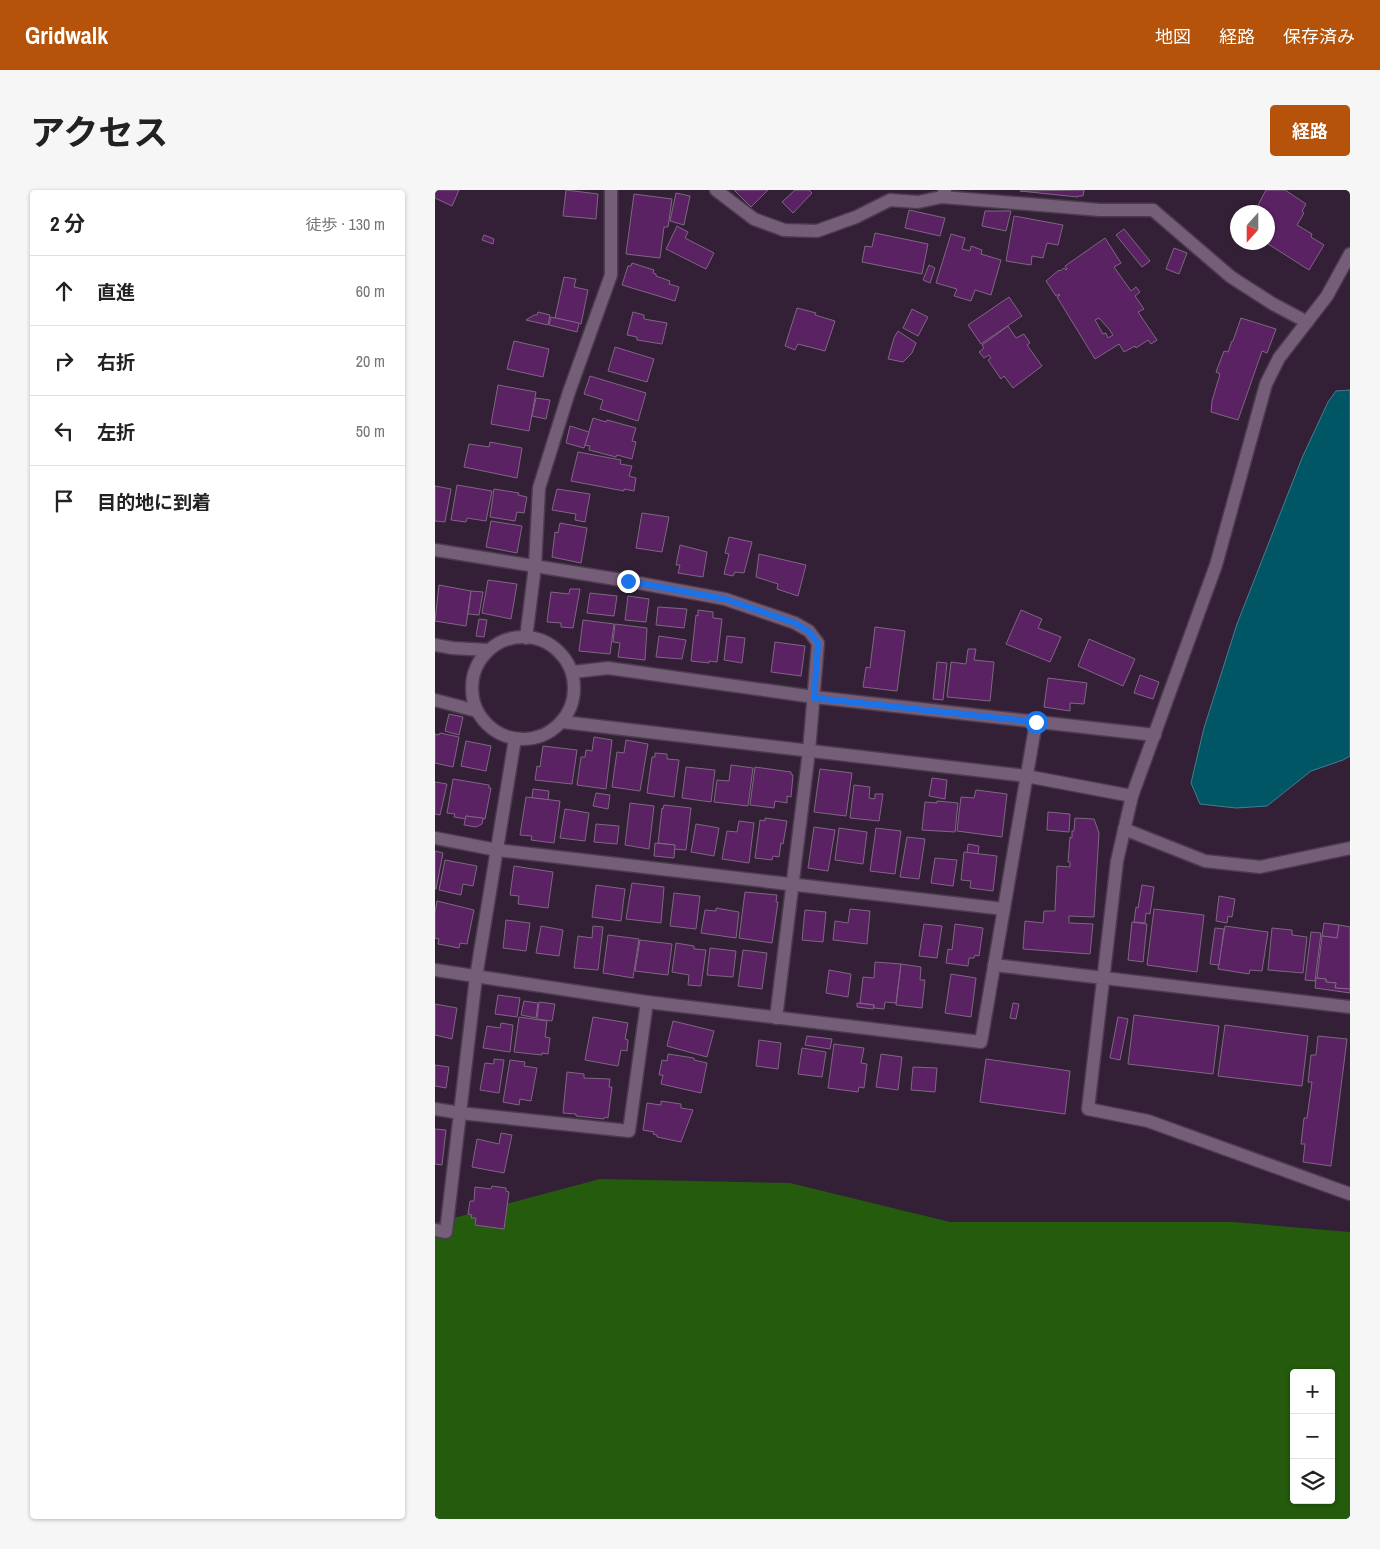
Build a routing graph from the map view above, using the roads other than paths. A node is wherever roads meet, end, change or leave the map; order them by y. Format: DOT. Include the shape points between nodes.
graph roads {
  1 [pos="611,190"];
  2 [pos="716,190"];
  3 [pos="943,193"];
  4 [pos="1350,254"];
  5 [pos="1307,322"];
  6 [pos="435,550"];
  7 [pos="535,566"];
  8 [pos="526,638"];
  9 [pos="435,645"];
  10 [pos="488,650"];
  11 [pos="573,672"];
  12 [pos="814,698"];
  13 [pos="435,700"];
  14 [pos="477,711"];
  15 [pos="563,722"];
  16 [pos="1036,722"];
  17 [pos="1155,735"];
  18 [pos="515,739"];
  19 [pos="809,751"];
  20 [pos="1026,776"];
  21 [pos="1133,796"];
  22 [pos="1125,829"];
  23 [pos="435,838"];
  24 [pos="1350,848"];
  25 [pos="497,850"];
  26 [pos="792,885"];
  27 [pos="1004,909"];
  28 [pos="994,965"];
  29 [pos="435,970"];
  30 [pos="476,977"];
  31 [pos="1103,978"];
  32 [pos="647,1002"];
  33 [pos="1350,1007"];
  34 [pos="776,1018"];
  35 [pos="435,1109"];
  36 [pos="460,1113"];
  37 [pos="1350,1191"];
  38 [pos="435,1230"];
  1 -- 7 [label="street" via="611,276 539,488"];
  2 -- 3 [label="street" via="754,219 784,230 817,232 890,200 918,202"];
  3 -- 5 [label="street" via="1100,210 1153,210 1231,277"];
  4 -- 5 [label="street" via="1327,296"];
  5 -- 17 [label="street" via="1279,358 1266,384 1216,564"];
  6 -- 7 [label="street"];
  7 -- 8 [label="street"];
  7 -- 12 [label="street" via="725,599 795,623 818,643"];
  8 -- 10 [label="street" via="502,641"];
  8 -- 11 [label="street" via="551,645"];
  9 -- 10 [label="street"];
  10 -- 14 [label="street" via="478,663 473,679 472,695"];
  11 -- 12 [label="street" via="608,668"];
  11 -- 15 [label="street" via="575,690 572,707"];
  12 -- 16 [label="street"];
  12 -- 19 [label="street"];
  13 -- 14 [label="street"];
  14 -- 18 [label="street" via="499,734"];
  15 -- 18 [label="street" via="549,733 533,739"];
  15 -- 19 [label="street"];
  16 -- 17 [label="street"];
  16 -- 20 [label="street"];
  17 -- 21 [label="street"];
  18 -- 25 [label="street"];
  19 -- 20 [label="street"];
  19 -- 26 [label="street"];
  20 -- 21 [label="street"];
  20 -- 27 [label="street"];
  21 -- 22 [label="street"];
  22 -- 24 [label="street" via="1205,861 1260,867"];
  22 -- 31 [label="street" via="1117,861"];
  23 -- 25 [label="street"];
  25 -- 26 [label="street"];
  25 -- 30 [label="street"];
  26 -- 27 [label="street"];
  26 -- 34 [label="street"];
  27 -- 28 [label="street"];
  28 -- 31 [label="street"];
  28 -- 34 [label="street" via="981,1042"];
  29 -- 30 [label="street"];
  30 -- 32 [label="street"];
  30 -- 36 [label="street"];
  31 -- 33 [label="street"];
  31 -- 37 [label="street" via="1088,1109 1148,1121"];
  32 -- 34 [label="street"];
  32 -- 36 [label="street" via="629,1131"];
  35 -- 36 [label="street"];
  36 -- 38 [label="street" via="446,1232"];
}
